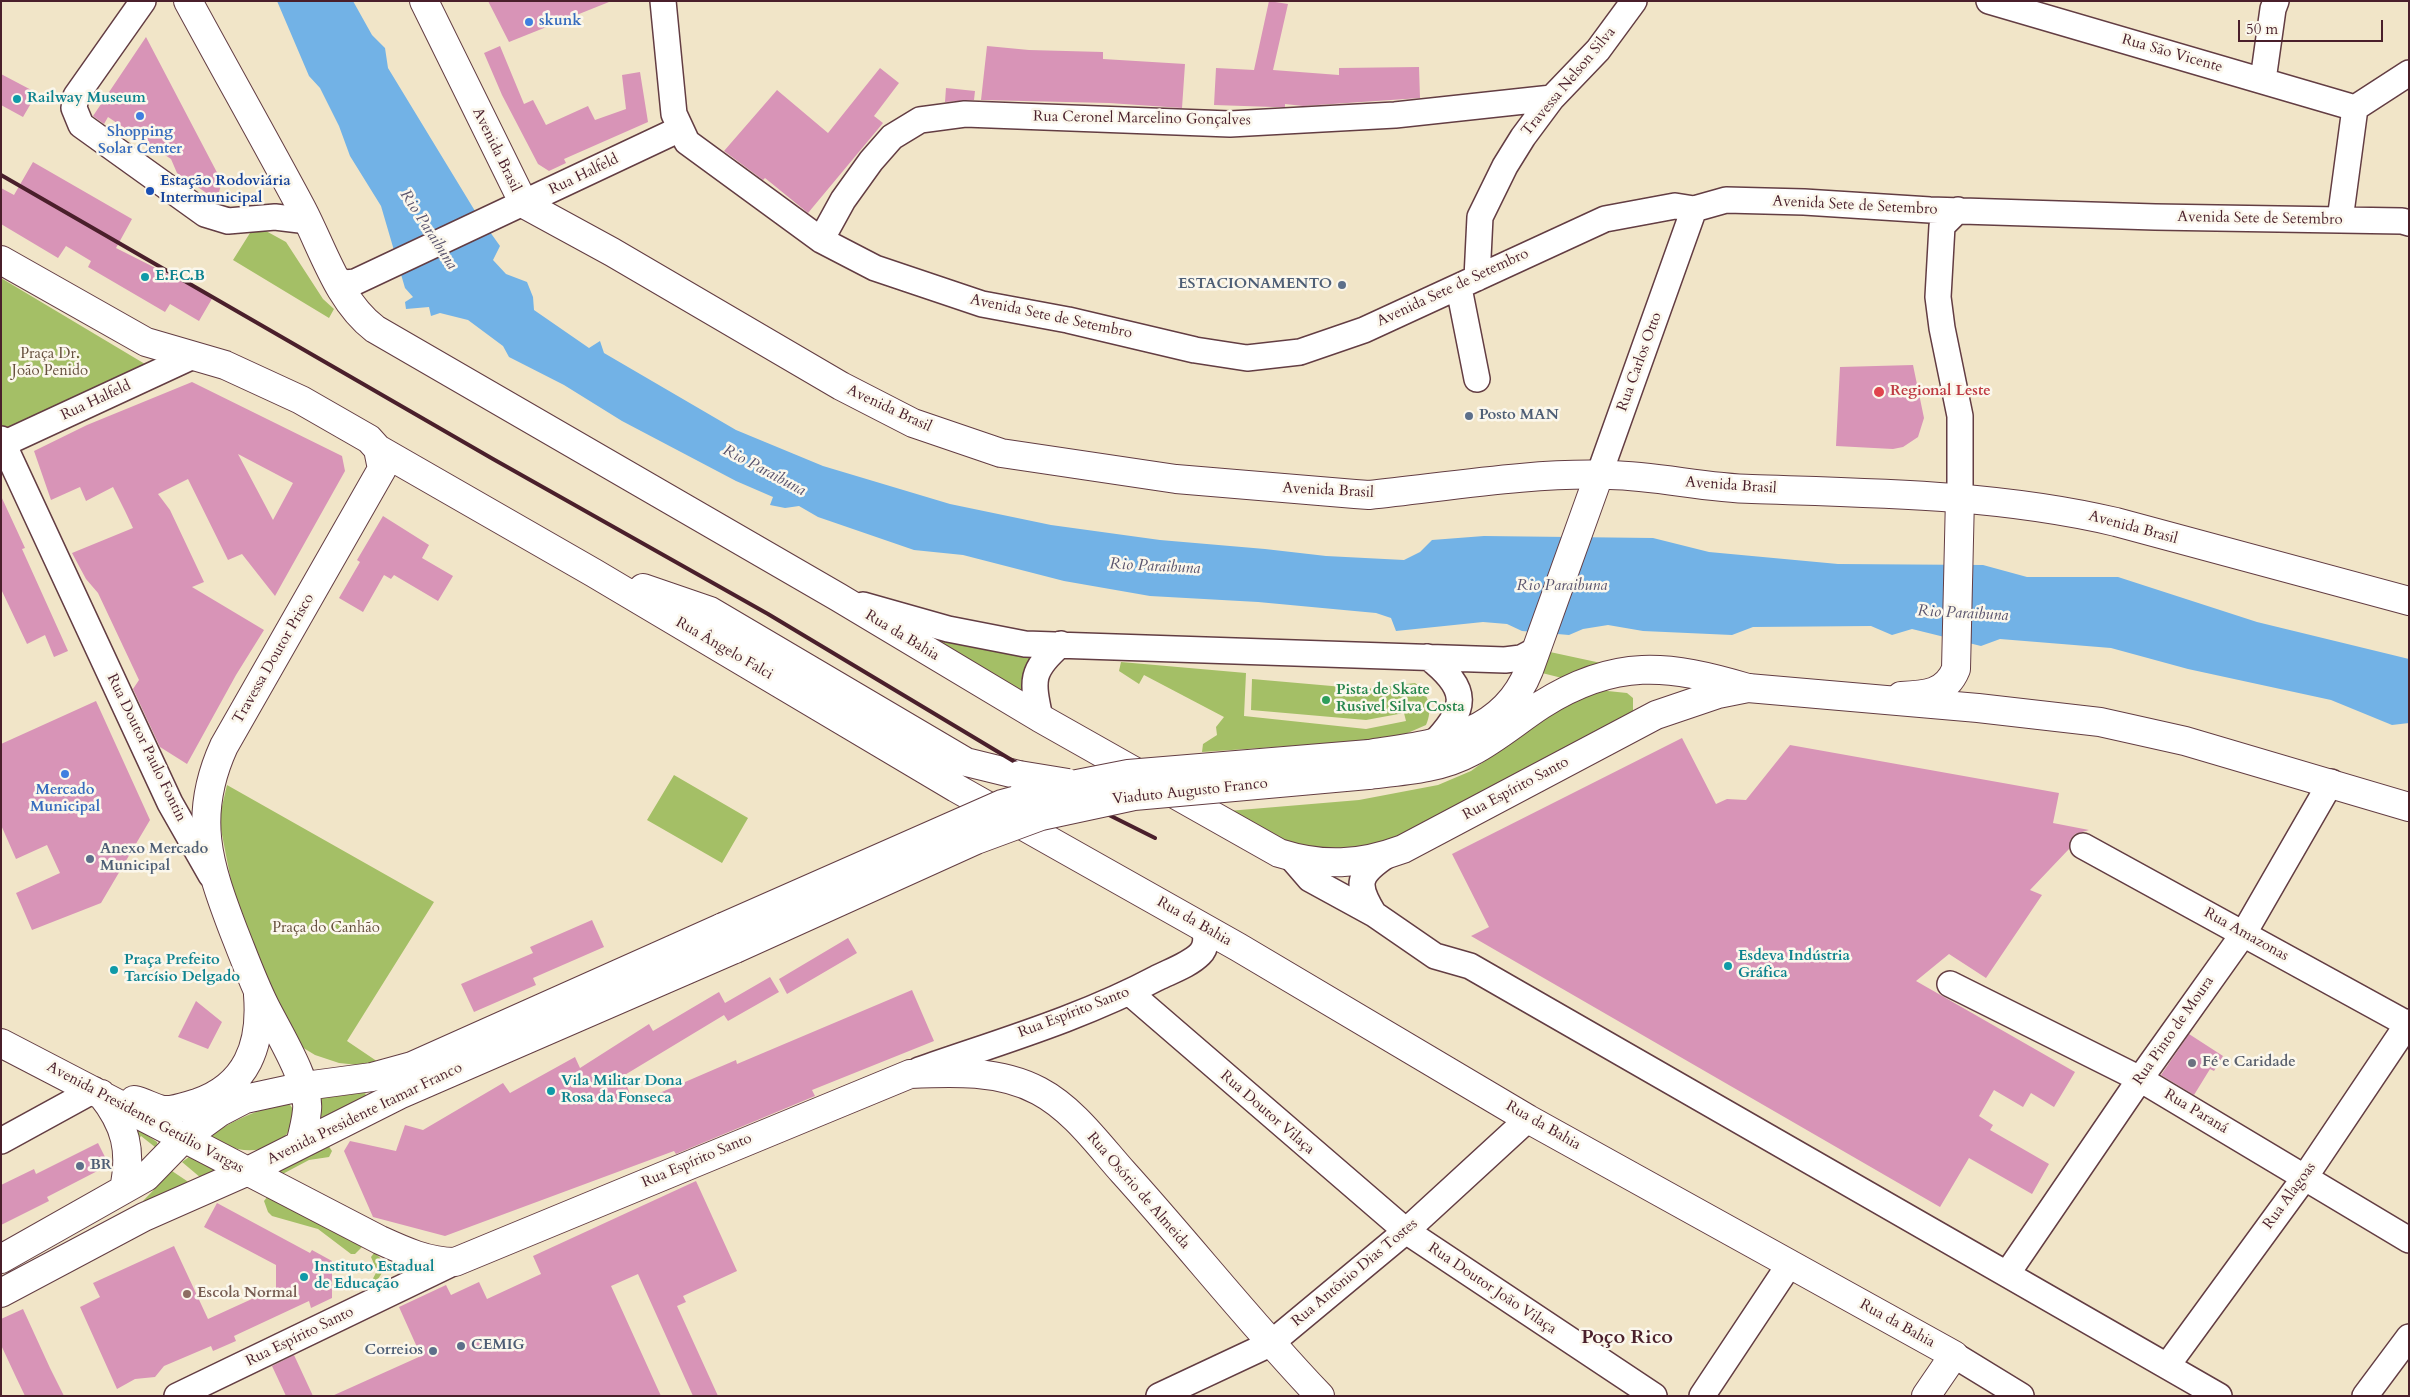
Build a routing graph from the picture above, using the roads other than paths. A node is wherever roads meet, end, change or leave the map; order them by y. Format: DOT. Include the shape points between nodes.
graph roads {
  1 [pos="143,1"];
  2 [pos="188,1"];
  3 [pos="424,1"];
  4 [pos="663,1"];
  5 [pos="1634,1"];
  6 [pos="1989,1"];
  7 [pos="2276,1"];
  8 [pos="2409,73"];
  9 [pos="2263,80"];
  10 [pos="1552,98"];
  11 [pos="2354,108"];
  12 [pos="680,129"];
  13 [pos="524,204"];
  14 [pos="1694,209"];
  15 [pos="1943,216"];
  16 [pos="2340,220"];
  17 [pos="308,222"];
  18 [pos="2409,223"];
  19 [pos="820,240"];
  20 [pos="1,260"];
  21 [pos="350,279"];
  22 [pos="1468,283"];
  23 [pos="191,356"];
  24 [pos="1477,379"];
  25 [pos="2,442"];
  26 [pos="378,449"];
  27 [pos="1599,475"];
  28 [pos="1960,497"];
  29 [pos="594,573"];
  30 [pos="838,597"];
  31 [pos="2409,601"];
  32 [pos="1539,643"];
  33 [pos="1061,644"];
  34 [pos="1428,657"];
  35 [pos="1748,688"];
  36 [pos="1872,698"];
  37 [pos="1040,718"];
  38 [pos="1432,744"];
  39 [pos="1368,765"];
  40 [pos="2331,782"];
  41 [pos="1077,784"];
  42 [pos="2409,807"];
  43 [pos="2083,846"];
  44 [pos="1070,851"];
  45 [pos="1285,855"];
  46 [pos="1387,855"];
  47 [pos="214,880"];
  48 [pos="1374,914"];
  49 [pos="1206,929"];
  50 [pos="2244,934"];
  51 [pos="729,938"];
  52 [pos="1950,984"];
  53 [pos="257,991"];
  54 [pos="1130,993"];
  55 [pos="2408,1024"];
  56 [pos="1,1043"];
  57 [pos="910,1074"];
  58 [pos="2140,1079"];
  59 [pos="305,1086"];
  60 [pos="97,1092"];
  61 [pos="1528,1118"];
  62 [pos="183,1140"];
  63 [pos="1,1142"];
  64 [pos="300,1144"];
  65 [pos="246,1172"];
  66 [pos="2305,1177"];
  67 [pos="124,1189"];
  68 [pos="1406,1231"];
  69 [pos="2409,1240"];
  70 [pos="1,1259"];
  71 [pos="455,1262"];
  72 [pos="1789,1265"];
  73 [pos="2007,1274"];
  74 [pos="1,1293"];
  75 [pos="2409,1337"];
  76 [pos="1270,1344"];
  77 [pos="1954,1355"];
  78 [pos="2167,1366"];
  79 [pos="177,1396"];
  80 [pos="1159,1396"];
  81 [pos="1320,1396"];
  82 [pos="1654,1396"];
  83 [pos="1702,1396"];
  84 [pos="1926,1396"];
  85 [pos="2021,1396"];
  86 [pos="2218,1396"];
  87 [pos="2365,1396"];
  1 -- 17 [label="street" via="76,96 74,108 81,125 205,214 228,221 274,217"];
  2 -- 17 [label="main road"];
  3 -- 13 [label="main road, Avenida Brasil"];
  4 -- 12 [label="street, Avenida Sete de Setembro" via="674,114"];
  5 -- 10 [label="street, Travessa Nelson Silva" via="1598,50"];
  6 -- 9 [label="street, Rua São Vicente"];
  7 -- 9 [label="street"];
  8 -- 11 [label="street"];
  9 -- 11 [label="street, Rua São Vicente"];
  10 -- 19 [label="street, Rua Ceronel Marcelino Gonçalves" via="1395,116 1230,124 965,114 920,120 892,136 871,161"];
  10 -- 22 [label="street, Travessa Nelson Silva" via="1514,151 1480,217"];
  11 -- 16 [label="street"];
  12 -- 13 [label="street, Rua Halfeld"];
  12 -- 19 [label="street, Avenida Sete de Setembro" via="688,142"];
  13 -- 21 [label="street, Rua Halfeld"];
  13 -- 27 [label="main road, Avenida Brasil" via="849,390 913,423 1000,453 1176,479 1355,494 1563,475"];
  14 -- 15 [label="street, Avenida Sete de Setembro" via="1726,200 1804,202"];
  14 -- 22 [label="street, Avenida Sete de Setembro" via="1675,206 1605,219"];
  14 -- 27 [label="street, Rua Carlos Otto"];
  15 -- 16 [label="street, Avenida Sete de Setembro"];
  15 -- 28 [label="street" via="1938,297 1960,416"];
  16 -- 18 [label="street, Avenida Sete de Setembro"];
  17 -- 21 [label="main road"];
  19 -- 22 [label="street, Avenida Sete de Setembro" via="875,268 982,304 1068,320 1195,350 1247,358 1300,352 1364,330"];
  20 -- 23 [label="main road, Rua Ângelo Falci" via="146,342"];
  21 -- 30 [label="main road" via="353,307 374,329"];
  22 -- 24 [label="street, Travessa Nelson Silva"];
  23 -- 25 [label="street, Rua Halfeld"];
  23 -- 26 [label="main road, Rua Ângelo Falci" via="225,365 301,400 369,439"];
  25 -- 47 [label="street, Rua Doutor Paulo Fontin" via="170,803"];
  26 -- 29 [label="main road, Rua Ângelo Falci"];
  26 -- 47 [label="main road, Travessa Doutor Prisco" via="382,469 212,772 206,836"];
  27 -- 28 [label="main road, Avenida Brasil" via="1750,489"];
  27 -- 32 [label="main road, Rua Carlos Otto"];
  28 -- 31 [label="main road, Avenida Brasil" via="2107,519"];
  28 -- 36 [label="main road" via="1956,669 1951,682 1932,693"];
  29 -- 41 [label="main road, bridge" via="710,611 966,762"];
  29 -- 44 [label="main road, Rua Ângelo Falci" via="956,788"];
  30 -- 33 [label="street" via="898,616 992,639 1025,644"];
  30 -- 37 [label="main road, Rua da Bahia"];
  32 -- 34 [label="street" via="1521,658"];
  32 -- 38 [label="main road, Viaduto Augusto Franco" via="1523,686 1502,710 1478,728"];
  33 -- 34 [label="street"];
  33 -- 37 [label="street" via="1043,660 1037,671 1034,690"];
  34 -- 38 [label="street" via="1452,680 1459,704 1456,717"];
  35 -- 36 [label="main road"];
  35 -- 39 [label="main road, Viaduto Augusto Franco" via="1710,676 1673,670 1619,670 1591,678 1551,699 1486,744 1455,759 1430,767"];
  35 -- 46 [label="main road, Rua Espírito Santo" via="1718,694 1656,715"];
  36 -- 40 [label="main road" via="2100,722 2185,741"];
  37 -- 45 [label="main road, Rua da Bahia"];
  38 -- 39 [label="main road, Viaduto Augusto Franco"];
  39 -- 41 [label="main road, Viaduto Augusto Franco, bridge" via="1161,770"];
  39 -- 51 [label="main road, Viaduto Augusto Franco, bridge" via="1134,796 1041,816"];
  40 -- 42 [label="main road"];
  40 -- 50 [label="street, Rua Pinto de Moura"];
  41 -- 51 [label="main road, Viaduto Augusto Franco, bridge" via="1002,804"];
  43 -- 50 [label="street, Rua Amazonas"];
  44 -- 49 [label="main road, Rua da Bahia"];
  45 -- 46 [label="main road, Rua Espírito Santo" via="1304,861 1342,862"];
  45 -- 48 [label="street, Rua da Bahia" via="1310,879"];
  46 -- 48 [label="street, Rua da Bahia" via="1364,873 1361,885 1364,898"];
  47 -- 53 [label="main road, Rua Doutor Paulo Fontin"];
  48 -- 73 [label="street, Rua da Bahia" via="1435,956 1470,966"];
  49 -- 54 [label="street, Rua Espírito Santo" via="1205,946 1200,953"];
  49 -- 61 [label="main road, Rua da Bahia"];
  50 -- 55 [label="street, Rua Amazonas"];
  50 -- 58 [label="street, Rua Pinto de Moura"];
  51 -- 59 [label="main road, Avenida Presidente Itamar Franco" via="412,1066 372,1077"];
  51 -- 64 [label="main road, Avenida Presidente Itamar Franco"];
  52 -- 58 [label="street, Rua Paraná"];
  53 -- 59 [label="main road, Rua Doutor Paulo Fontin"];
  53 -- 60 [label="main road" via="260,1017 245,1069 234,1083 210,1099 162,1110 146,1102"];
  54 -- 57 [label="street, Rua Espírito Santo"];
  54 -- 68 [label="street, Rua Doutor Vilaça"];
  55 -- 66 [label="street, Rua Alagoas"];
  56 -- 60 [label="main road, Avenida Presidente Getúlio Vargas"];
  57 -- 71 [label="main road, Rua Espírito Santo"];
  57 -- 76 [label="main road, Rua Osório de Almeida" via="949,1072 1016,1080 1040,1091 1067,1110"];
  58 -- 66 [label="street, Rua Paraná"];
  58 -- 73 [label="street, Rua Pinto de Moura"];
  59 -- 62 [label="main road, Avenida Presidente Itamar Franco" via="245,1099 220,1112"];
  59 -- 64 [label="main road, Rua Doutor Paulo Fontin" via="308,1109"];
  60 -- 62 [label="main road, Avenida Presidente Getúlio Vargas"];
  60 -- 63 [label="street"];
  60 -- 67 [label="main road" via="109,1104 127,1142 129,1156"];
  61 -- 68 [label="street, Rua Antônio Dias Tostes"];
  61 -- 72 [label="main road, Rua da Bahia"];
  62 -- 65 [label="main road, Avenida Presidente Getúlio Vargas"];
  62 -- 67 [label="main road, Avenida Presidente Itamar Franco" via="146,1177"];
  64 -- 65 [label="main road, Avenida Presidente Itamar Franco"];
  65 -- 71 [label="main road, Avenida Presidente Getúlio Vargas" via="404,1251 443,1262"];
  65 -- 74 [label="main road, Avenida Presidente Itamar Franco" via="144,1217"];
  66 -- 69 [label="street, Rua Paraná"];
  66 -- 78 [label="street, Rua Alagoas"];
  67 -- 70 [label="main road, Avenida Presidente Itamar Franco"];
  68 -- 76 [label="street, Rua Antônio Dias Tostes"];
  68 -- 82 [label="street, Rua Doutor João Vilaça"];
  71 -- 79 [label="street, Rua Espírito Santo"];
  72 -- 77 [label="main road, Rua da Bahia"];
  72 -- 83 [label="street"];
  73 -- 78 [label="street, Rua da Bahia"];
  75 -- 87 [label="street"];
  76 -- 80 [label="street, Rua Antônio Dias Tostes"];
  76 -- 81 [label="main road, Rua Osório de Almeida"];
  77 -- 84 [label="main road"];
  77 -- 85 [label="street, Rua da Bahia"];
  78 -- 86 [label="street, Rua da Bahia"];
}
